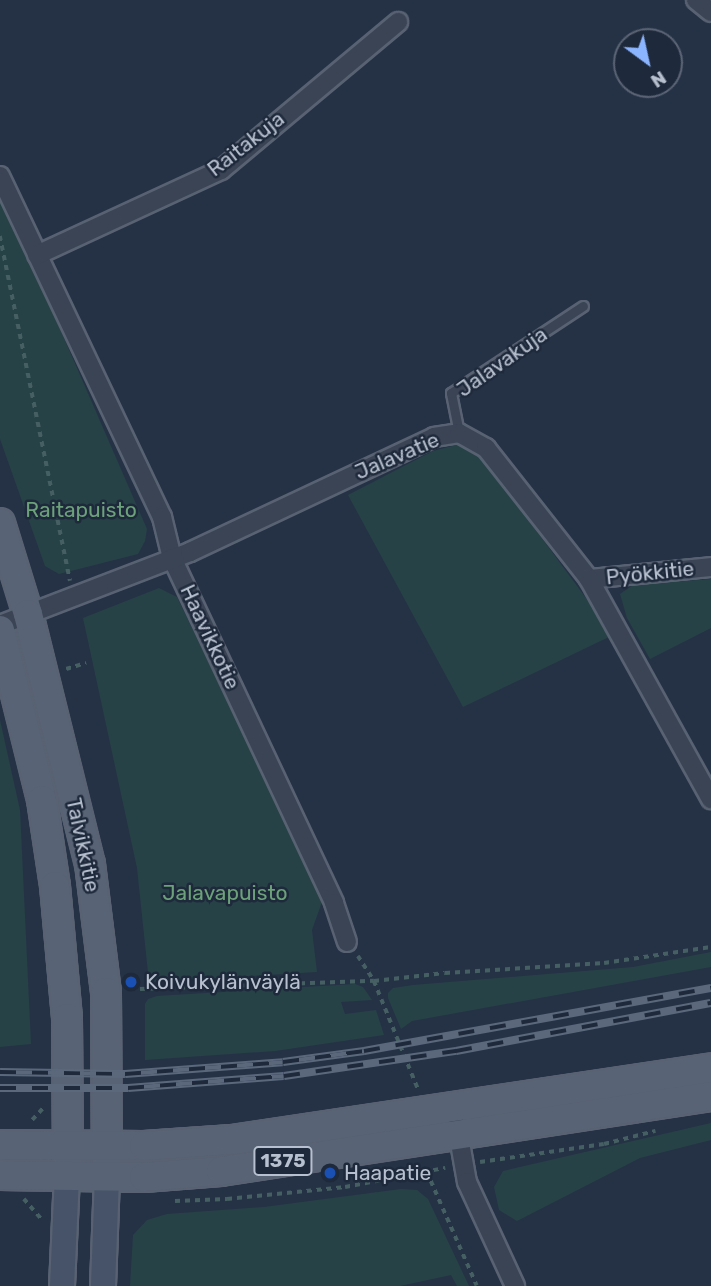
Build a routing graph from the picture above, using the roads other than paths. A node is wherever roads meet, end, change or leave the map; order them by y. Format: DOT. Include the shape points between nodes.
graph roads {
  1 [pos="696,0"];
  2 [pos="711,12"];
  3 [pos="398,22"];
  4 [pos="0,176"];
  5 [pos="37,256"];
  6 [pos="583,306"];
  7 [pos="459,433"];
  8 [pos="0,523"];
  9 [pos="172,558"];
  10 [pos="711,567"];
  11 [pos="589,579"];
  12 [pos="28,614"];
  13 [pos="0,627"];
  14 [pos="711,799"];
  15 [pos="347,942"];
  16 [pos="711,1068"];
  17 [pos="711,1096"];
  18 [pos="453,1107"];
  19 [pos="458,1134"];
  20 [pos="0,1145"];
  21 [pos="70,1145"];
  22 [pos="107,1145"];
  23 [pos="67,1174"];
  24 [pos="10,1175"];
  25 [pos="107,1175"];
  26 [pos="62,1286"];
  27 [pos="103,1286"];
  28 [pos="515,1286"];
  1 -- 2 [label="street"];
  3 -- 5 [label="street, Raitakuja" via="221,170"];
  4 -- 5 [label="street, Haavikkotie"];
  5 -- 9 [label="street, Haavikkotie" via="162,517"];
  6 -- 7 [label="lane, Jalavakuja" via="451,393"];
  7 -- 9 [label="street, Jalavatie" via="434,437"];
  7 -- 11 [label="street, Jalavatie" via="486,448"];
  8 -- 12 [label="main road, Talvikkitie"];
  9 -- 12 [label="street, Jalavatie"];
  9 -- 15 [label="street, Haavikkotie" via="334,903"];
  10 -- 11 [label="street, Pyökkitie"];
  11 -- 14 [label="street, Jalavatie"];
  12 -- 13 [label="street, Jalavatie"];
  12 -- 22 [label="main road, Talvikkitie" via="90,864 106,992"];
  13 -- 21 [label="main road, Talvikkitie" via="42,800 55,886 67,1018"];
  16 -- 18 [label="main road"];
  17 -- 19 [label="main road"];
  18 -- 19 [label="street"];
  18 -- 22 [label="main road" via="232,1140"];
  19 -- 25 [label="main road, 1375" via="221,1171"];
  19 -- 28 [label="street" via="467,1182"];
  20 -- 21 [label="main road"];
  21 -- 22 [label="main road"];
  21 -- 23 [label="main road, Talvikkitie"];
  22 -- 25 [label="main road, Talvikkitie"];
  23 -- 24 [label="main road, 1375"];
  23 -- 25 [label="main road, 1375"];
  23 -- 26 [label="main road"];
  25 -- 27 [label="main road"];
}
